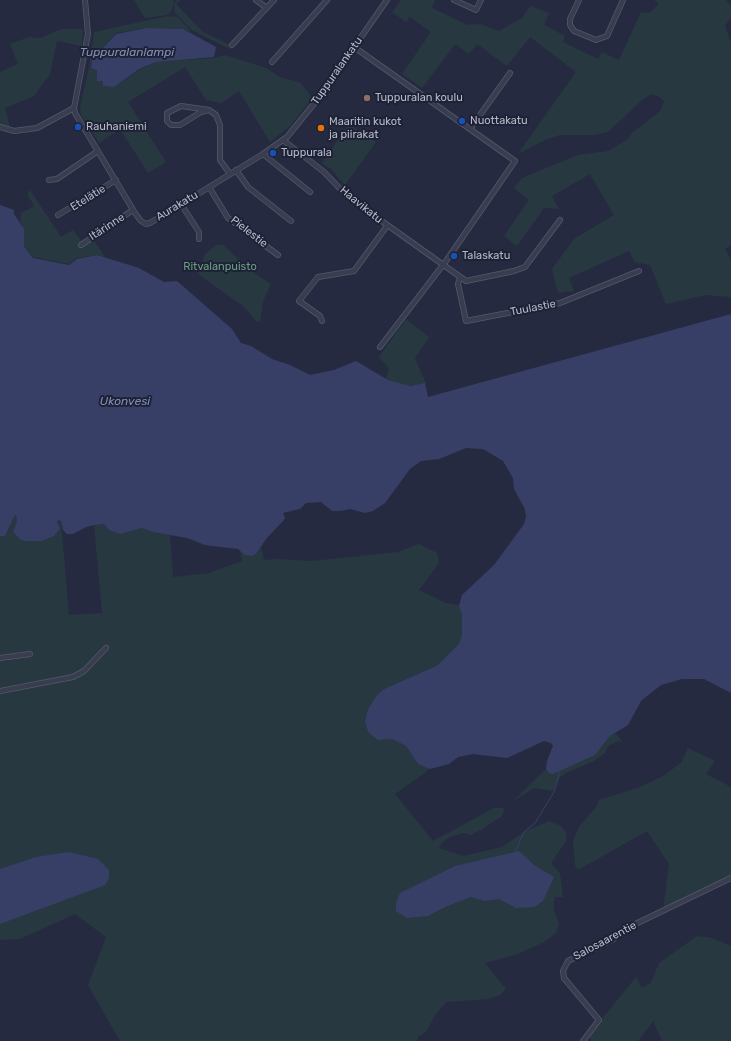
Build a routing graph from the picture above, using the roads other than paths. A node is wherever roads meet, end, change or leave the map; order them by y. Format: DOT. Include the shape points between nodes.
graph roads {
  1 [pos="84,0"];
  2 [pos="256,0"];
  3 [pos="274,0"];
  4 [pos="327,0"];
  5 [pos="387,0"];
  6 [pos="454,0"];
  7 [pos="481,0"];
  8 [pos="579,0"];
  9 [pos="623,0"];
  10 [pos="267,8"];
  11 [pos="232,45"];
  12 [pos="354,48"];
  13 [pos="272,62"];
  14 [pos="510,74"];
  15 [pos="74,108"];
  16 [pos="208,110"];
  17 [pos="0,127"];
  18 [pos="470,129"];
  19 [pos="283,140"];
  20 [pos="98,151"];
  21 [pos="263,154"];
  22 [pos="236,170"];
  23 [pos="230,174"];
  24 [pos="49,180"];
  25 [pos="116,180"];
  26 [pos="209,187"];
  27 [pos="310,192"];
  28 [pos="181,204"];
  29 [pos="133,210"];
  30 [pos="58,215"];
  31 [pos="560,220"];
  32 [pos="291,221"];
  33 [pos="387,226"];
  34 [pos="199,239"];
  35 [pos="81,244"];
  36 [pos="278,255"];
  37 [pos="443,265"];
  38 [pos="639,271"];
  39 [pos="460,277"];
  40 [pos="322,321"];
  41 [pos="380,347"];
  42 [pos="106,648"];
  43 [pos="30,654"];
  44 [pos="0,658"];
  45 [pos="0,691"];
  46 [pos="731,878"];
  47 [pos="583,1041"];
  1 -- 15 [label="street" via="88,34"];
  2 -- 10 [label="street"];
  3 -- 10 [label="street"];
  4 -- 13 [label="street"];
  5 -- 12 [label="street, Tuppuralankatu"];
  6 -- 7 [label="street" via="476,10"];
  8 -- 9 [label="street" via="570,18 570,25 574,31 596,40 607,36"];
  10 -- 11 [label="street"];
  12 -- 18 [label="street"];
  12 -- 19 [label="street, Tuppuralankatu" via="302,120"];
  14 -- 18 [label="street"];
  15 -- 17 [label="street" via="37,128 14,131"];
  15 -- 20 [label="street, Aurakatu"];
  16 -- 16 [label="street" via="181,106 167,113 166,121 171,125 180,125"];
  16 -- 23 [label="street" via="216,115 220,125 220,160"];
  18 -- 37 [label="street" via="515,161"];
  19 -- 21 [label="street, Aurakatu"];
  19 -- 33 [label="street, Haavikatu" via="324,172 348,197"];
  20 -- 24 [label="street" via="57,179"];
  20 -- 25 [label="street, Aurakatu"];
  21 -- 22 [label="street, Aurakatu"];
  21 -- 27 [label="street"];
  22 -- 23 [label="street, Aurakatu"];
  22 -- 32 [label="street" via="248,187"];
  23 -- 26 [label="street, Aurakatu"];
  25 -- 29 [label="street, Aurakatu"];
  25 -- 30 [label="street, Etelätie"];
  26 -- 28 [label="street, Aurakatu"];
  26 -- 36 [label="street, Pielestie" via="228,218"];
  28 -- 29 [label="street, Aurakatu" via="148,224 141,221"];
  28 -- 34 [label="street" via="199,232"];
  29 -- 35 [label="street, Itärinne"];
  31 -- 39 [label="street" via="525,267 466,281"];
  33 -- 37 [label="street, Haavikatu"];
  33 -- 40 [label="street" via="354,271 318,277 299,301 320,316"];
  37 -- 39 [label="street, Haavikatu"];
  37 -- 41 [label="street"];
  38 -- 39 [label="street, Tuulastie" via="560,303 466,321 458,284"];
  42 -- 45 [label="street" via="84,671 73,677"];
  43 -- 44 [label="street"];
  46 -- 47 [label="street, Salosaarentie" via="623,930 614,939 568,961 563,971 564,978 599,1020"];
}
